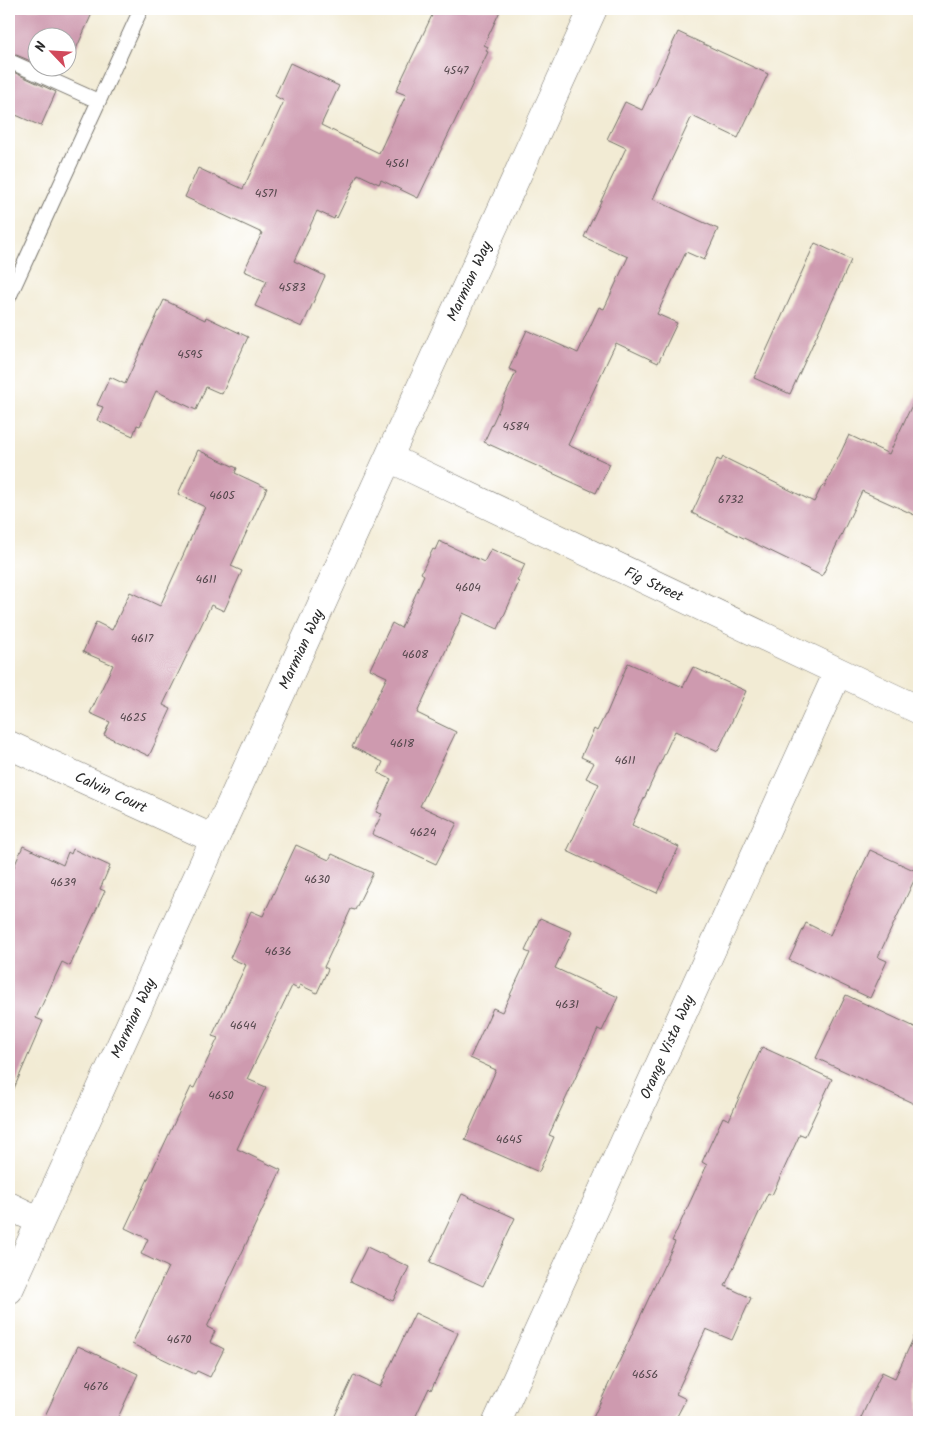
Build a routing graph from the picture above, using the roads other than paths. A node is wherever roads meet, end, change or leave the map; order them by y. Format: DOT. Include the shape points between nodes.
graph roads {
  1 [pos="139,9"];
  2 [pos="593,9"];
  3 [pos="9,61"];
  4 [pos="98,101"];
  5 [pos="9,298"];
  6 [pos="388,458"];
  7 [pos="838,672"];
  8 [pos="919,710"];
  9 [pos="9,746"];
  10 [pos="214,840"];
  11 [pos="9,1206"];
  12 [pos="40,1221"];
  13 [pos="9,1290"];
  14 [pos="496,1422"];
  1 -- 4 [label="lane"];
  2 -- 6 [label="street, Marmian Way"];
  3 -- 4 [label="lane"];
  4 -- 5 [label="lane"];
  6 -- 7 [label="street, Fig Street"];
  6 -- 10 [label="street, Marmian Way"];
  7 -- 8 [label="street, Fig Street"];
  7 -- 14 [label="street, Orange Vista Way"];
  9 -- 10 [label="street, Calvin Court"];
  10 -- 12 [label="street, Marmian Way"];
  11 -- 12 [label="street"];
  12 -- 13 [label="street, Marmian Way"];
}
